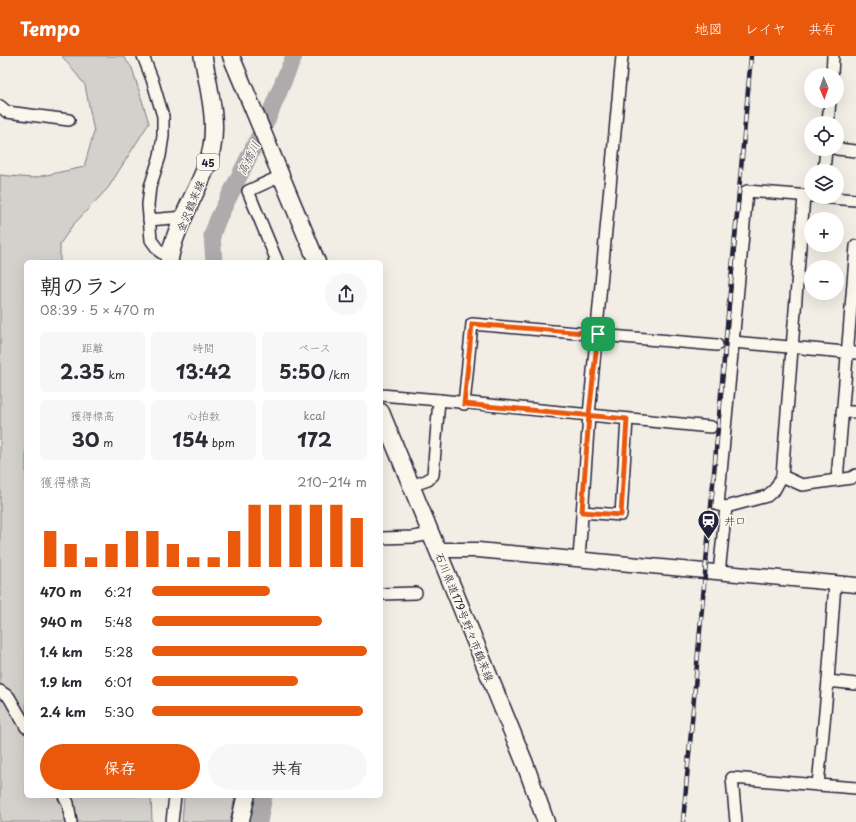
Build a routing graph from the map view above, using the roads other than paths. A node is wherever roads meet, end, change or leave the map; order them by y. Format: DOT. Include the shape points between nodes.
graph roads {
  1 [pos="143,56"];
  2 [pos="203,56"];
  3 [pos="231,56"];
  4 [pos="622,56"];
  5 [pos="833,56"];
  6 [pos="832,68"];
  7 [pos="0,106"];
  8 [pos="69,120"];
  9 [pos="844,150"];
  10 [pos="856,151"];
  11 [pos="281,176"];
  12 [pos="804,196"];
  13 [pos="844,199"];
  14 [pos="856,200"];
  15 [pos="807,204"];
  16 [pos="184,217"];
  17 [pos="149,220"];
  18 [pos="856,246"];
  19 [pos="169,260"];
  20 [pos="276,260"];
  21 [pos="316,260"];
  22 [pos="598,334"];
  23 [pos="733,342"];
  24 [pos="717,345"];
  25 [pos="792,347"];
  26 [pos="851,352"];
  27 [pos="383,395"];
  28 [pos="439,400"];
  29 [pos="464,404"];
  30 [pos="842,412"];
  31 [pos="856,412"];
  32 [pos="589,415"];
  33 [pos="383,417"];
  34 [pos="627,419"];
  35 [pos="711,427"];
  36 [pos="856,474"];
  37 [pos="782,476"];
  38 [pos="837,480"];
  39 [pos="411,486"];
  40 [pos="726,507"];
  41 [pos="582,512"];
  42 [pos="431,534"];
  43 [pos="383,538"];
  44 [pos="437,550"];
  45 [pos="579,559"];
  46 [pos="719,573"];
  47 [pos="835,583"];
  48 [pos="856,585"];
  49 [pos="416,593"];
  50 [pos="383,594"];
  51 [pos="828,681"];
  52 [pos="856,684"];
  53 [pos="0,691"];
  54 [pos="24,723"];
  55 [pos="818,784"];
  56 [pos="856,788"];
  57 [pos="65,798"];
  58 [pos="175,798"];
  59 [pos="246,798"];
  60 [pos="71,822"];
  61 [pos="172,822"];
  62 [pos="240,822"];
  63 [pos="546,822"];
  64 [pos="736,822"];
  1 -- 17 [label="street" via="163,116 160,156 150,188"];
  2 -- 16 [label="main road, 金沢鶴来線 / 45" via="212,93 214,130 208,164"];
  3 -- 11 [label="main road"];
  4 -- 22 [label="street"];
  5 -- 6 [label="street"];
  7 -- 8 [label="street" via="7,112"];
  9 -- 10 [label="street"];
  11 -- 20 [label="street" via="248,191"];
  11 -- 21 [label="main road"];
  12 -- 23 [label="street" via="747,191"];
  13 -- 14 [label="street"];
  15 -- 25 [label="street"];
  16 -- 17 [label="street"];
  16 -- 19 [label="main road, 金沢鶴来線 / 45"];
  17 -- 19 [label="street" via="151,240"];
  18 -- 26 [label="street"];
  22 -- 24 [label="street"];
  22 -- 29 [label="street" via="472,324"];
  22 -- 32 [label="street"];
  23 -- 25 [label="street"];
  23 -- 40 [label="street" via="718,505"];
  25 -- 26 [label="street"];
  25 -- 37 [label="street"];
  26 -- 30 [label="street"];
  27 -- 28 [label="street"];
  28 -- 29 [label="street"];
  28 -- 39 [label="street" via="433,475 428,480"];
  29 -- 32 [label="street"];
  30 -- 31 [label="street"];
  30 -- 38 [label="street"];
  32 -- 34 [label="street"];
  32 -- 41 [label="street"];
  33 -- 39 [label="main road, 石川県道179号野々市鶴来線"];
  34 -- 35 [label="street"];
  34 -- 41 [label="street" via="621,515"];
  36 -- 38 [label="street" via="851,478"];
  37 -- 38 [label="street" via="802,485"];
  37 -- 40 [label="street" via="776,489 767,496"];
  39 -- 42 [label="main road, 石川県道179号野々市鶴来線"];
  40 -- 46 [label="street"];
  41 -- 45 [label="street"];
  42 -- 43 [label="street"];
  42 -- 44 [label="main road, 石川県道179号野々市鶴来線"];
  44 -- 45 [label="street" via="478,550"];
  44 -- 63 [label="main road, 石川県道179号野々市鶴来線" via="524,761"];
  45 -- 46 [label="street"];
  46 -- 47 [label="street"];
  47 -- 48 [label="street"];
  47 -- 51 [label="street"];
  49 -- 50 [label="street"];
  51 -- 52 [label="street"];
  51 -- 55 [label="street"];
  53 -- 54 [label="street" via="10,697"];
  55 -- 56 [label="street"];
  55 -- 64 [label="street" via="732,778"];
  57 -- 60 [label="street"];
  58 -- 61 [label="street"];
  59 -- 62 [label="main road"];
}
